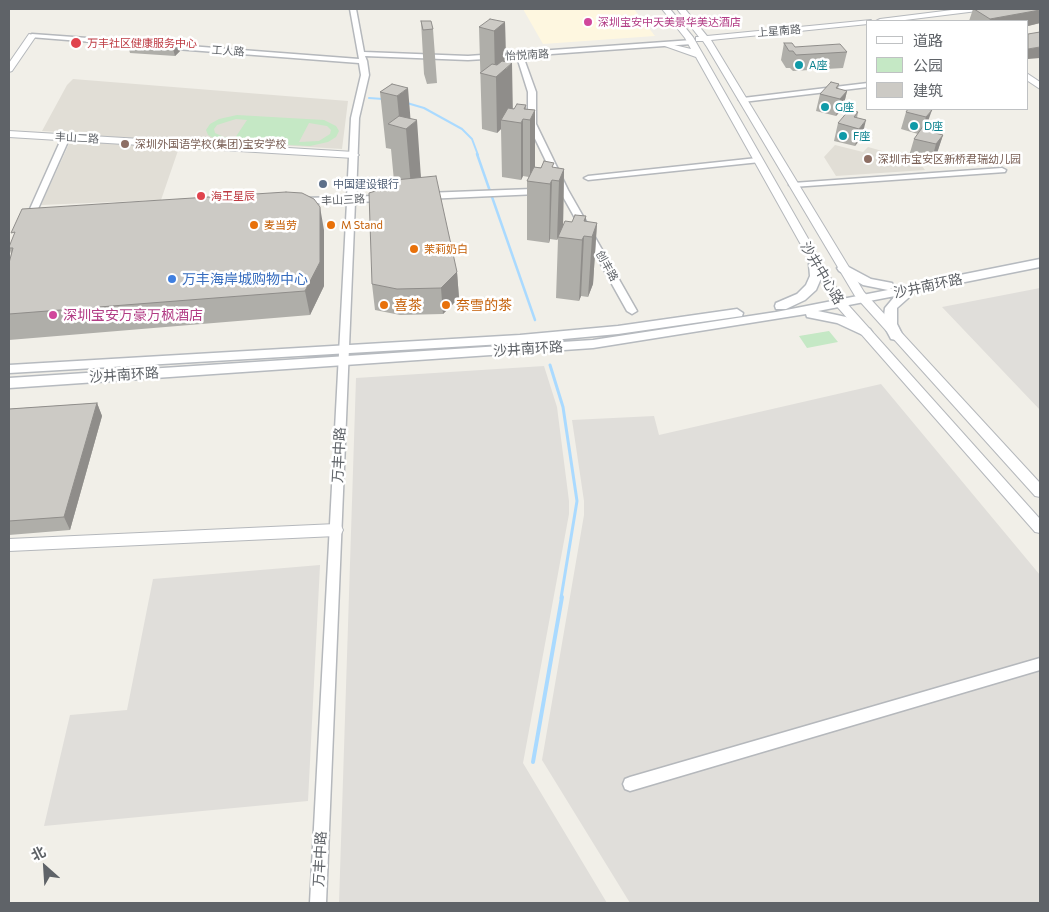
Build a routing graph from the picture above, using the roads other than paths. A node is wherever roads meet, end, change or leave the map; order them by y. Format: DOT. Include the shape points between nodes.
graph roads {
  1 [pos="353,9"];
  2 [pos="666,9"];
  3 [pos="681,9"];
  4 [pos="911,9"];
  5 [pos="981,9"];
  6 [pos="924,16"];
  7 [pos="946,19"];
  8 [pos="889,20"];
  9 [pos="910,20"];
  10 [pos="866,24"];
  11 [pos="866,24"];
  12 [pos="690,34"];
  13 [pos="746,34"];
  14 [pos="32,36"];
  15 [pos="734,38"];
  16 [pos="706,39"];
  17 [pos="666,44"];
  18 [pos="149,45"];
  19 [pos="159,46"];
  20 [pos="714,52"];
  21 [pos="362,55"];
  22 [pos="699,55"];
  23 [pos="520,56"];
  24 [pos="9,69"];
  25 [pos="1029,79"];
  26 [pos="866,85"];
  27 [pos="1040,86"];
  28 [pos="743,100"];
  29 [pos="9,134"];
  30 [pos="66,138"];
  31 [pos="354,155"];
  32 [pos="758,160"];
  33 [pos="1002,170"];
  34 [pos="588,178"];
  35 [pos="793,185"];
  36 [pos="564,190"];
  37 [pos="412,196"];
  38 [pos="392,197"];
  39 [pos="352,199"];
  40 [pos="294,202"];
  41 [pos="32,213"];
  42 [pos="41,213"];
  43 [pos="24,231"];
  44 [pos="1040,255"];
  45 [pos="1040,263"];
  46 [pos="815,264"];
  47 [pos="843,268"];
  48 [pos="888,286"];
  49 [pos="917,289"];
  50 [pos="860,296"];
  51 [pos="837,300"];
  52 [pos="781,306"];
  53 [pos="632,311"];
  54 [pos="798,312"];
  55 [pos="748,316"];
  56 [pos="865,332"];
  57 [pos="896,336"];
  58 [pos="344,356"];
  59 [pos="9,369"];
  60 [pos="9,383"];
  61 [pos="1040,492"];
  62 [pos="1040,528"];
  63 [pos="336,530"];
  64 [pos="9,545"];
  65 [pos="1040,664"];
  66 [pos="630,784"];
  67 [pos="318,903"];
  1 -- 21 [label="street, 万丰中路"];
  2 -- 12 [label="street, 沙井中心路"];
  3 -- 12 [label="street, 沙井中心路"];
  4 -- 6 [label="street"];
  5 -- 6 [label="street"];
  5 -- 7 [label="street"];
  6 -- 7 [label="street"];
  6 -- 8 [label="street"];
  6 -- 9 [label="street"];
  10 -- 13 [label="street, 上星南路"];
  11 -- 15 [label="street, 上星南路"];
  12 -- 13 [label="street" via="714,31"];
  12 -- 16 [label="street, 沙井中心路"];
  12 -- 16 [label="street, 上星南路"];
  12 -- 17 [label="street, 怡悦南路"];
  12 -- 17 [label="street"];
  12 -- 22 [label="street, 沙井中心路"];
  13 -- 16 [label="street, 上星南路"];
  14 -- 18 [label="street"];
  14 -- 24 [label="street"];
  15 -- 16 [label="street, 上星南路"];
  15 -- 20 [label="street" via="719,44"];
  16 -- 20 [label="street, 沙井中心路"];
  17 -- 21 [label="street, 怡悦南路" via="468,54"];
  17 -- 22 [label="street"];
  17 -- 23 [label="street, 怡悦南路"];
  19 -- 21 [label="street, 工人路"];
  20 -- 28 [label="street, 沙井中心路"];
  21 -- 23 [label="street, 怡悦南路"];
  21 -- 31 [label="street, 万丰中路" via="366,75 355,118"];
  22 -- 32 [label="street, 沙井中心路"];
  23 -- 36 [label="street, 创丰路" via="532,92 532,124"];
  25 -- 27 [label="street"];
  26 -- 28 [label="street"];
  28 -- 35 [label="street, 沙井中心路"];
  29 -- 30 [label="street, 丰山二路"];
  30 -- 31 [label="street, 丰山二路"];
  30 -- 41 [label="street"];
  31 -- 39 [label="street, 万丰中路"];
  32 -- 34 [label="street"];
  32 -- 46 [label="street, 沙井中心路"];
  33 -- 35 [label="street"];
  35 -- 47 [label="street, 沙井中心路"];
  36 -- 37 [label="street"];
  36 -- 53 [label="street, 创丰路"];
  38 -- 39 [label="street, 丰山三路"];
  39 -- 40 [label="street, 丰山三路"];
  39 -- 58 [label="street, 万丰中路"];
  41 -- 42 [label="street"];
  41 -- 43 [label="street"];
  44 -- 48 [label="main road, 沙井南环路"];
  45 -- 49 [label="main road, 沙井南环路"];
  46 -- 51 [label="street, 沙井中心路"];
  46 -- 52 [label="main road" via="816,276 812,287 801,297"];
  47 -- 48 [label="main road" via="867,282"];
  47 -- 50 [label="street, 沙井中心路"];
  48 -- 50 [label="main road, 沙井南环路"];
  49 -- 50 [label="main road, 沙井南环路"];
  49 -- 57 [label="main road" via="899,298 891,308 890,324"];
  50 -- 51 [label="main road, 沙井南环路"];
  50 -- 57 [label="street, 沙井中心路"];
  51 -- 52 [label="main road, 沙井南环路"];
  51 -- 54 [label="main road, 沙井南环路"];
  51 -- 56 [label="street, 沙井中心路"];
  52 -- 55 [label="main road, 沙井南环路"];
  54 -- 55 [label="main road, 沙井南环路"];
  54 -- 56 [label="main road" via="836,318"];
  55 -- 58 [label="main road, 沙井南环路" via="568,346"];
  56 -- 62 [label="street, 沙井中心路"];
  57 -- 61 [label="street, 沙井中心路"];
  58 -- 59 [label="main road, 沙井南环路"];
  58 -- 60 [label="main road, 沙井南环路"];
  58 -- 63 [label="street, 万丰中路"];
  63 -- 64 [label="street"];
  63 -- 67 [label="street, 万丰中路"];
  65 -- 66 [label="street"];
}
